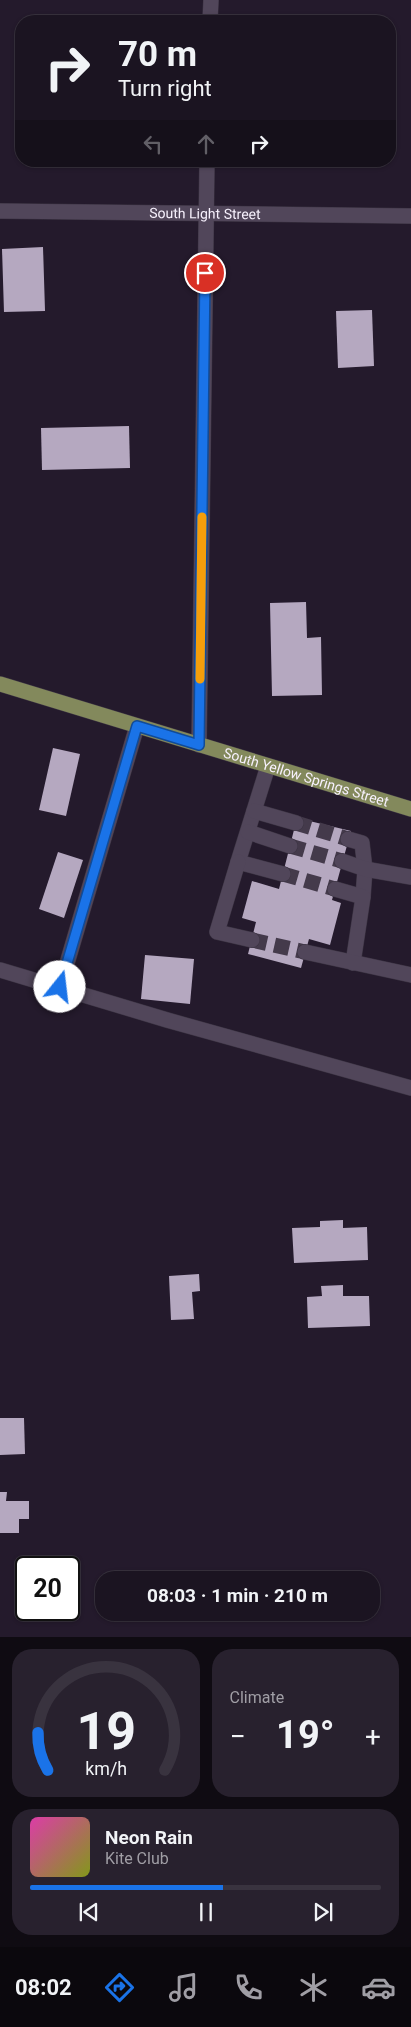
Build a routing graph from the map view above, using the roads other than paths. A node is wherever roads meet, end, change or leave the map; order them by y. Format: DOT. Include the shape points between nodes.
graph roads {
  1 [pos="211,0"];
  2 [pos="210,15"];
  3 [pos="207,167"];
  4 [pos="0,211"];
  5 [pos="205,214"];
  6 [pos="411,216"];
  7 [pos="0,684"];
  8 [pos="137,726"];
  9 [pos="199,745"];
  10 [pos="268,766"];
  11 [pos="411,810"];
  12 [pos="254,811"];
  13 [pos="296,823"];
  14 [pos="248,832"];
  15 [pos="348,839"];
  16 [pos="290,846"];
  17 [pos="342,861"];
  18 [pos="238,862"];
  19 [pos="365,869"];
  20 [pos="283,874"];
  21 [pos="411,878"];
  22 [pos="335,890"];
  23 [pos="363,897"];
  24 [pos="252,940"];
  25 [pos="305,952"];
  26 [pos="353,963"];
  27 [pos="0,970"];
  28 [pos="411,976"];
  29 [pos="60,987"];
  30 [pos="411,1088"];
  1 -- 2 [label="street"];
  3 -- 5 [label="street"];
  4 -- 5 [label="street, South Light Street"];
  5 -- 6 [label="street, South Light Street"];
  5 -- 9 [label="street"];
  7 -- 8 [label="main road, South Yellow Springs Street"];
  8 -- 9 [label="main road, South Yellow Springs Street"];
  8 -- 29 [label="street"];
  9 -- 10 [label="main road, South Yellow Springs Street"];
  10 -- 11 [label="main road, South Yellow Springs Street"];
  10 -- 12 [label="street"];
  12 -- 13 [label="street"];
  12 -- 14 [label="street"];
  14 -- 16 [label="street"];
  14 -- 18 [label="street"];
  15 -- 19 [label="street" via="362,843"];
  17 -- 19 [label="street"];
  18 -- 20 [label="street"];
  18 -- 24 [label="street" via="217,932"];
  19 -- 21 [label="street"];
  19 -- 23 [label="street"];
  22 -- 23 [label="street"];
  23 -- 26 [label="street"];
  25 -- 26 [label="street"];
  26 -- 28 [label="street"];
  27 -- 29 [label="street"];
  29 -- 30 [label="street"];
}
